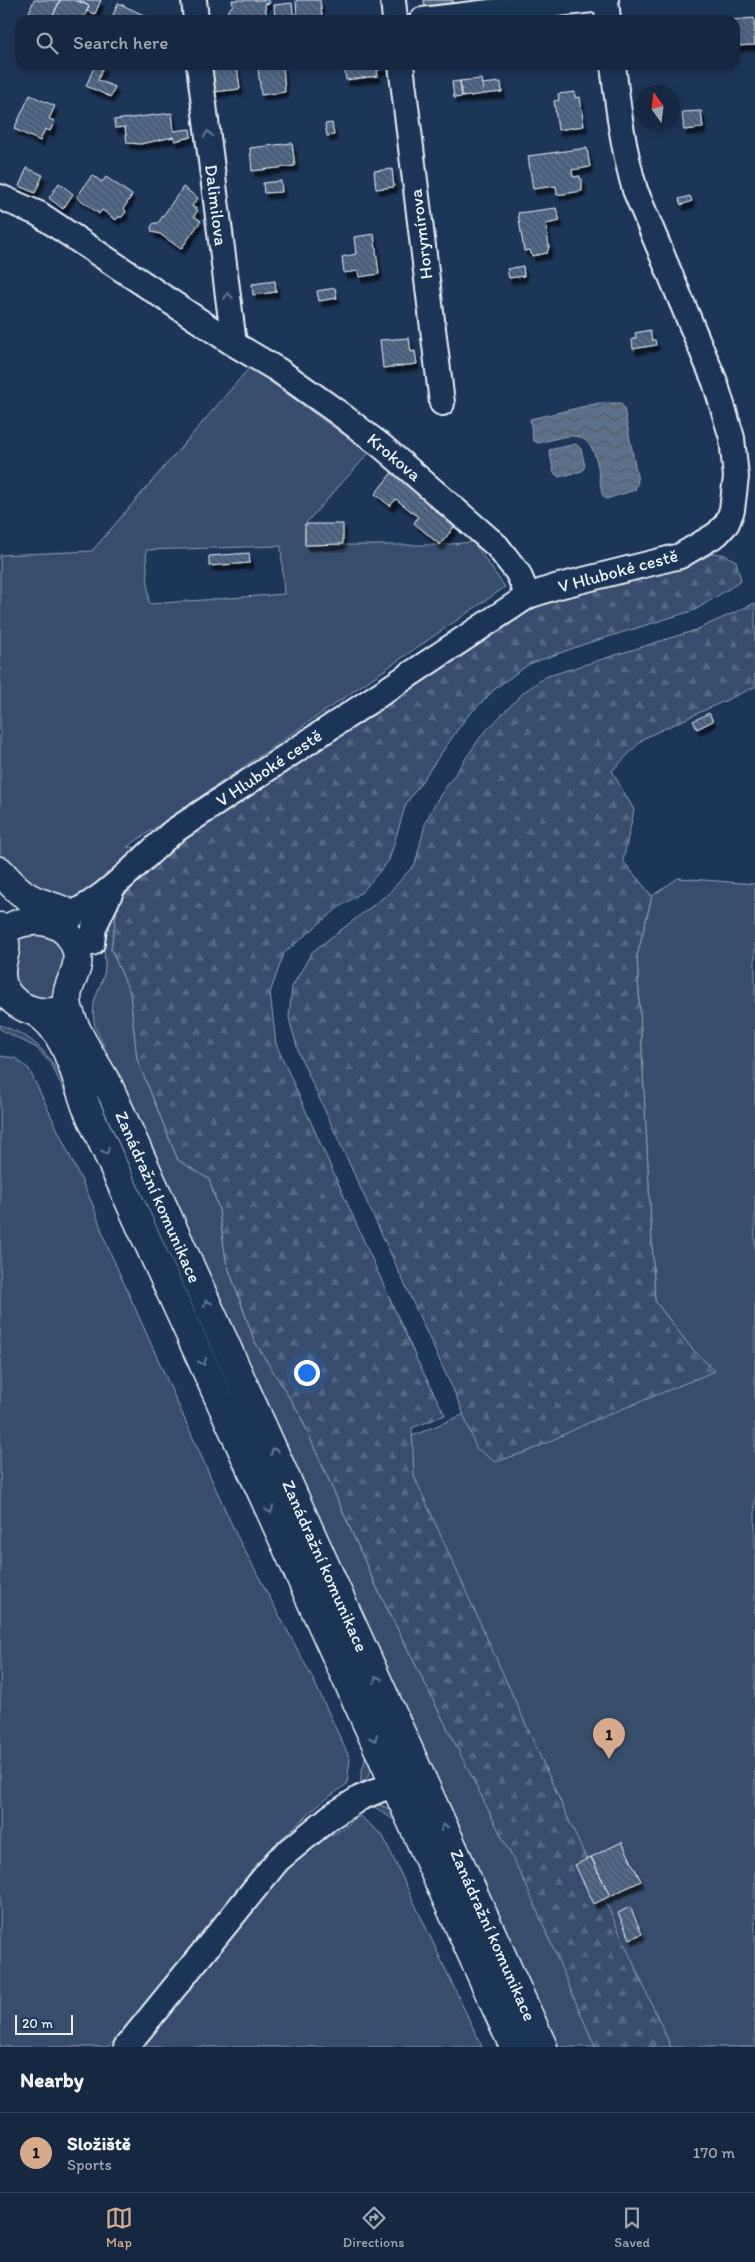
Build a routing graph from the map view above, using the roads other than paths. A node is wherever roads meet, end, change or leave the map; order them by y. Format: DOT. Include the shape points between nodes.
graph roads {
  1 [pos="194,0"];
  2 [pos="393,0"];
  3 [pos="592,0"];
  4 [pos="606,0"];
  5 [pos="196,15"];
  6 [pos="394,15"];
  7 [pos="464,15"];
  8 [pos="608,15"];
  9 [pos="200,70"];
  10 [pos="402,70"];
  11 [pos="614,70"];
  12 [pos="0,197"];
  13 [pos="234,344"];
  14 [pos="442,403"];
  15 [pos="528,596"];
  16 [pos="0,871"];
  17 [pos="0,887"];
  18 [pos="113,888"];
  19 [pos="53,919"];
  20 [pos="1,932"];
  21 [pos="92,943"];
  22 [pos="77,998"];
  23 [pos="15,1011"];
  24 [pos="394,1784"];
  25 [pos="126,2047"];
  26 [pos="514,2047"];
  27 [pos="543,2047"];
  1 -- 5 [label="street"];
  2 -- 6 [label="street"];
  3 -- 7 [label="street"];
  4 -- 8 [label="street"];
  13 -- 9 [label="street, Dalimilova, one-way"];
  10 -- 14 [label="street, Horymírova"];
  11 -- 15 [label="street, V Hluboké cestě" via="627,162 635,190 716,382 732,438 735,496 727,523 705,542 680,556 556,586"];
  12 -- 13 [label="street, Krokova" via="39,214"];
  13 -- 15 [label="street, Krokova" via="278,370 384,448 497,546 518,572"];
  15 -- 18 [label="street, V Hluboké cestě" via="174,831"];
  16 -- 19 [label="main road" via="32,899 62,908"];
  17 -- 19 [label="main road" via="18,913"];
  18 -- 19 [label="street, V Hluboké cestě"];
  18 -- 21 [label="street, V Hluboké cestě" via="99,913"];
  19 -- 20 [label="main road" via="21,922"];
  19 -- 21 [label="main road" via="84,927"];
  19 -- 22 [label="main road" via="68,935 76,951 78,963 67,989"];
  20 -- 23 [label="main road, Zanádražní komunikace" via="7,947 2,980"];
  21 -- 22 [label="main road" via="93,977"];
  22 -- 23 [label="main road" via="55,1011"];
  27 -- 22 [label="main road, Zanádražní komunikace, one-way" via="108,1085 74,1022"];
  23 -- 24 [label="main road, Zanádražní komunikace, one-way" via="48,1021 58,1035 86,1106"];
  24 -- 25 [label="street" via="360,1798 330,1816 278,1860"];
  24 -- 26 [label="main road, Zanádražní komunikace"];
}
